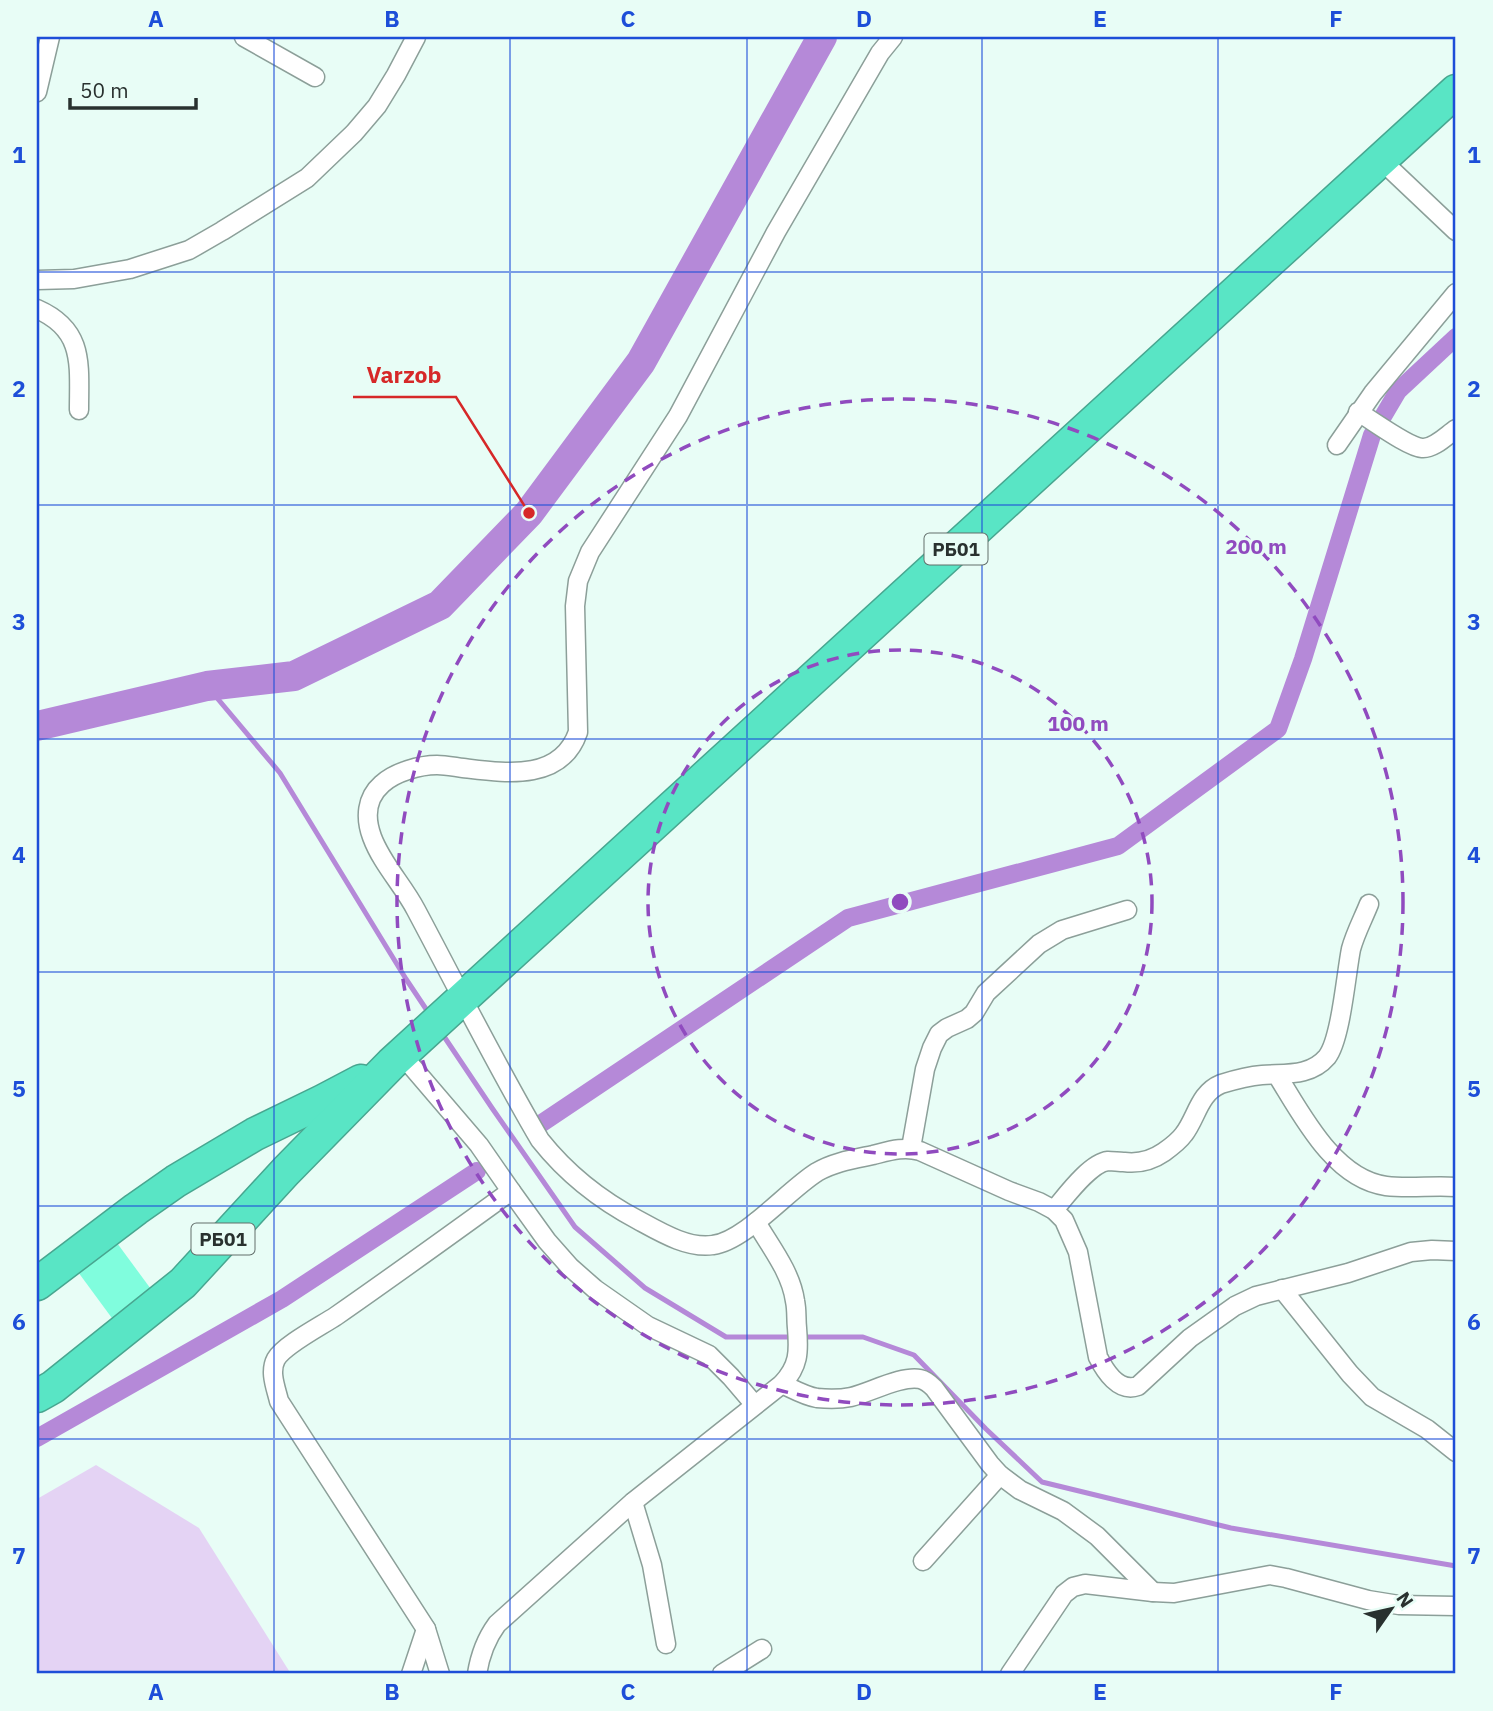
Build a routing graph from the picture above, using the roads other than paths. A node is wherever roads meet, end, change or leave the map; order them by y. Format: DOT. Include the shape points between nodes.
graph roads {
  1 [pos="50,37"];
  2 [pos="244,37"];
  3 [pos="416,37"];
  4 [pos="893,37"];
  5 [pos="315,77"];
  6 [pos="37,92"];
  7 [pos="1456,92"];
  8 [pos="1381,160"];
  9 [pos="1456,231"];
  10 [pos="37,280"];
  11 [pos="1456,293"];
  12 [pos="37,309"];
  13 [pos="79,410"];
  14 [pos="1362,414"];
  15 [pos="1456,429"];
  16 [pos="1337,445"];
  17 [pos="1369,904"];
  18 [pos="1127,910"];
  19 [pos="459,1003"];
  20 [pos="403,1054"];
  21 [pos="1277,1075"];
  22 [pos="911,1149"];
  23 [pos="1456,1187"];
  24 [pos="511,1191"];
  25 [pos="1054,1210"];
  26 [pos="756,1222"];
  27 [pos="1456,1251"];
  28 [pos="37,1284"];
  29 [pos="1282,1289"];
  30 [pos="782,1384"];
  31 [pos="37,1396"];
  32 [pos="754,1404"];
  33 [pos="1456,1452"];
  34 [pos="1000,1475"];
  35 [pos="633,1502"];
  36 [pos="923,1561"];
  37 [pos="1153,1592"];
  38 [pos="1456,1606"];
  39 [pos="426,1629"];
  40 [pos="666,1644"];
  41 [pos="762,1649"];
  42 [pos="411,1674"];
  43 [pos="440,1674"];
  44 [pos="477,1674"];
  45 [pos="722,1674"];
  46 [pos="1010,1674"];
  1 -- 6 [label="street"];
  2 -- 5 [label="street"];
  3 -- 10 [label="street" via="377,106 307,178 189,250 130,269"];
  4 -- 19 [label="street" via="783,220 678,416 583,566 575,606 578,732 570,751 531,771 437,765 418,768 384,782 369,802 371,836 414,906"];
  7 -- 8 [label="highway, РБ01"];
  8 -- 9 [label="street"];
  8 -- 19 [label="highway, РБ01"];
  11 -- 14 [label="street"];
  12 -- 13 [label="street" via="60,321 75,345"];
  14 -- 15 [label="street" via="1422,448"];
  14 -- 16 [label="street"];
  17 -- 21 [label="street" via="1352,946 1332,1046 1326,1057 1304,1072"];
  18 -- 22 [label="street" via="1062,930 1039,944 986,993 974,1013 939,1034 925,1069"];
  19 -- 20 [label="highway, РБ01"];
  19 -- 26 [label="street" via="540,1140 578,1181 659,1232 699,1246 729,1240"];
  20 -- 24 [label="street"];
  20 -- 28 [label="highway, РБ01" via="176,1181"];
  20 -- 31 [label="highway, РБ01" via="183,1283"];
  21 -- 23 [label="street" via="1317,1137 1351,1171 1383,1186"];
  21 -- 25 [label="street" via="1249,1076 1219,1085 1200,1104 1183,1135 1163,1153 1145,1162 1099,1164"];
  22 -- 25 [label="street"];
  22 -- 26 [label="street" via="847,1160 819,1171"];
  24 -- 32 [label="street" via="547,1241 586,1282 648,1326 709,1355"];
  24 -- 39 [label="street" via="293,1344 273,1366 279,1401"];
  25 -- 29 [label="street" via="1064,1220 1078,1252 1098,1357 1124,1387 1138,1386 1190,1338 1235,1306"];
  26 -- 30 [label="street" via="788,1277 795,1299 799,1347 792,1373"];
  27 -- 29 [label="street" via="1410,1252"];
  29 -- 33 [label="street" via="1372,1397"];
  30 -- 32 [label="street"];
  30 -- 34 [label="street" via="804,1395 826,1398 851,1397 921,1379 934,1388"];
  32 -- 35 [label="street"];
  34 -- 36 [label="street"];
  34 -- 37 [label="street" via="1097,1536"];
  35 -- 40 [label="street" via="652,1565"];
  35 -- 44 [label="street" via="498,1623 488,1636"];
  37 -- 38 [label="street" via="1184,1592 1270,1575 1368,1600"];
  37 -- 46 [label="street" via="1085,1584 1073,1587"];
  39 -- 42 [label="street"];
  39 -- 43 [label="street"];
  41 -- 45 [label="street"];
}
